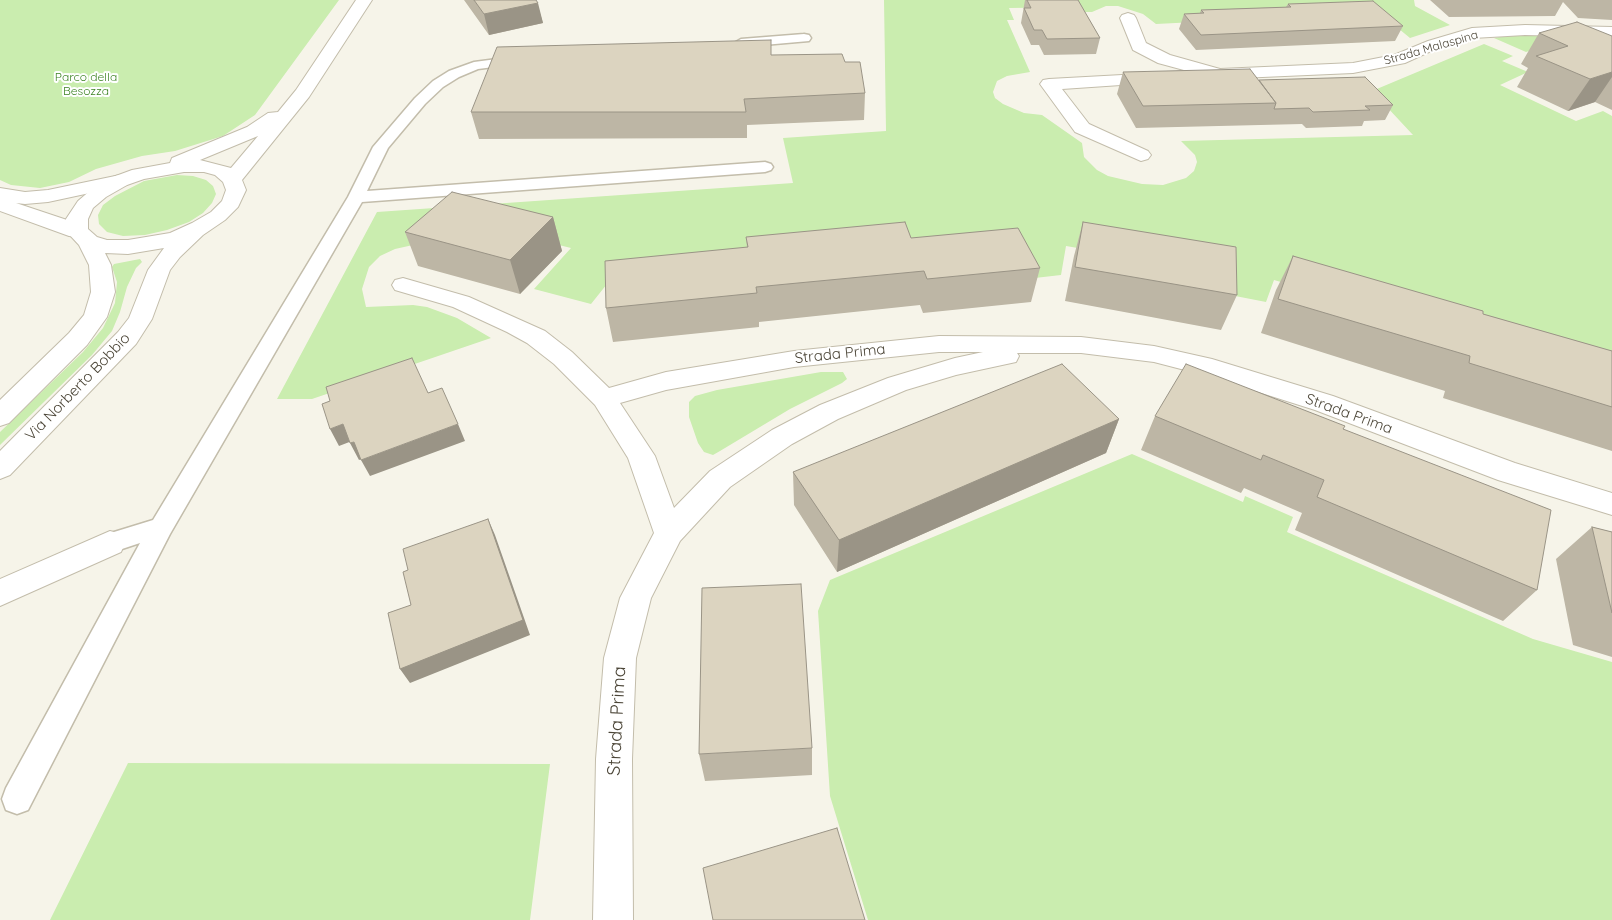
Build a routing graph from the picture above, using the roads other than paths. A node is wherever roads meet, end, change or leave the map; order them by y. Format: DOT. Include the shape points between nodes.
graph roads {
  1 [pos="364,0"];
  2 [pos="1128,18"];
  3 [pos="1612,32"];
  4 [pos="804,38"];
  5 [pos="724,44"];
  6 [pos="535,59"];
  7 [pos="1220,74"];
  8 [pos="303,93"];
  9 [pos="1141,155"];
  10 [pos="764,166"];
  11 [pos="160,169"];
  12 [pos="232,180"];
  13 [pos="120,181"];
  14 [pos="0,194"];
  15 [pos="356,197"];
  16 [pos="0,204"];
  17 [pos="200,228"];
  18 [pos="83,236"];
  19 [pos="403,285"];
  20 [pos="1081,345"];
  21 [pos="604,399"];
  22 [pos="0,416"];
  23 [pos="0,468"];
  24 [pos="1612,504"];
  25 [pos="161,527"];
  26 [pos="669,533"];
  27 [pos="110,543"];
  28 [pos="0,575"];
  29 [pos="0,593"];
  30 [pos="17,799"];
  31 [pos="614,920"];
  1 -- 8 [label="street"];
  2 -- 7 [label="street, Strada Malaspina" via="1139,46 1164,59"];
  3 -- 7 [label="street, Strada Malaspina" via="1525,30 1472,34 1434,44 1399,59 1353,68"];
  4 -- 5 [label="lane"];
  6 -- 15 [label="lane" via="474,66 438,84 381,147"];
  7 -- 9 [label="street, Strada Malaspina" via="1049,84 1082,128"];
  8 -- 11 [label="street" via="254,131"];
  8 -- 12 [label="street"];
  10 -- 15 [label="lane"];
  11 -- 12 [label="street" via="205,166 222,171"];
  11 -- 13 [label="street"];
  12 -- 17 [label="street, Via Norberto Bobbio" via="236,190 231,203"];
  13 -- 14 [label="street" via="48,196 25,198"];
  13 -- 18 [label="street" via="99,192 76,219"];
  15 -- 25 [label="lane"];
  16 -- 18 [label="street, Via Norberto Bobbio"];
  17 -- 18 [label="street, Via Norberto Bobbio" via="177,238 128,247 106,246"];
  17 -- 23 [label="street, Via Norberto Bobbio" via="172,252 160,270 140,319 127,338"];
  18 -- 22 [label="street" via="100,265 103,292 95,318"];
  19 -- 21 [label="street" via="461,302 515,326 563,358"];
  20 -- 21 [label="street, Strada Prima" via="938,344 794,359 666,381"];
  20 -- 24 [label="street, Strada Prima" via="1154,354 1212,368 1324,403 1508,472"];
  20 -- 26 [label="street, Strada Prima" via="954,367 897,384 829,412 782,437 720,479"];
  21 -- 26 [label="street" via="641,456"];
  25 -- 27 [label="lane"];
  25 -- 30 [label="lane"];
  26 -- 31 [label="street, Strada Prima" via="636,598 620,658 614,759"];
  27 -- 28 [label="street" via="41,559"];
  27 -- 29 [label="street"];
}
